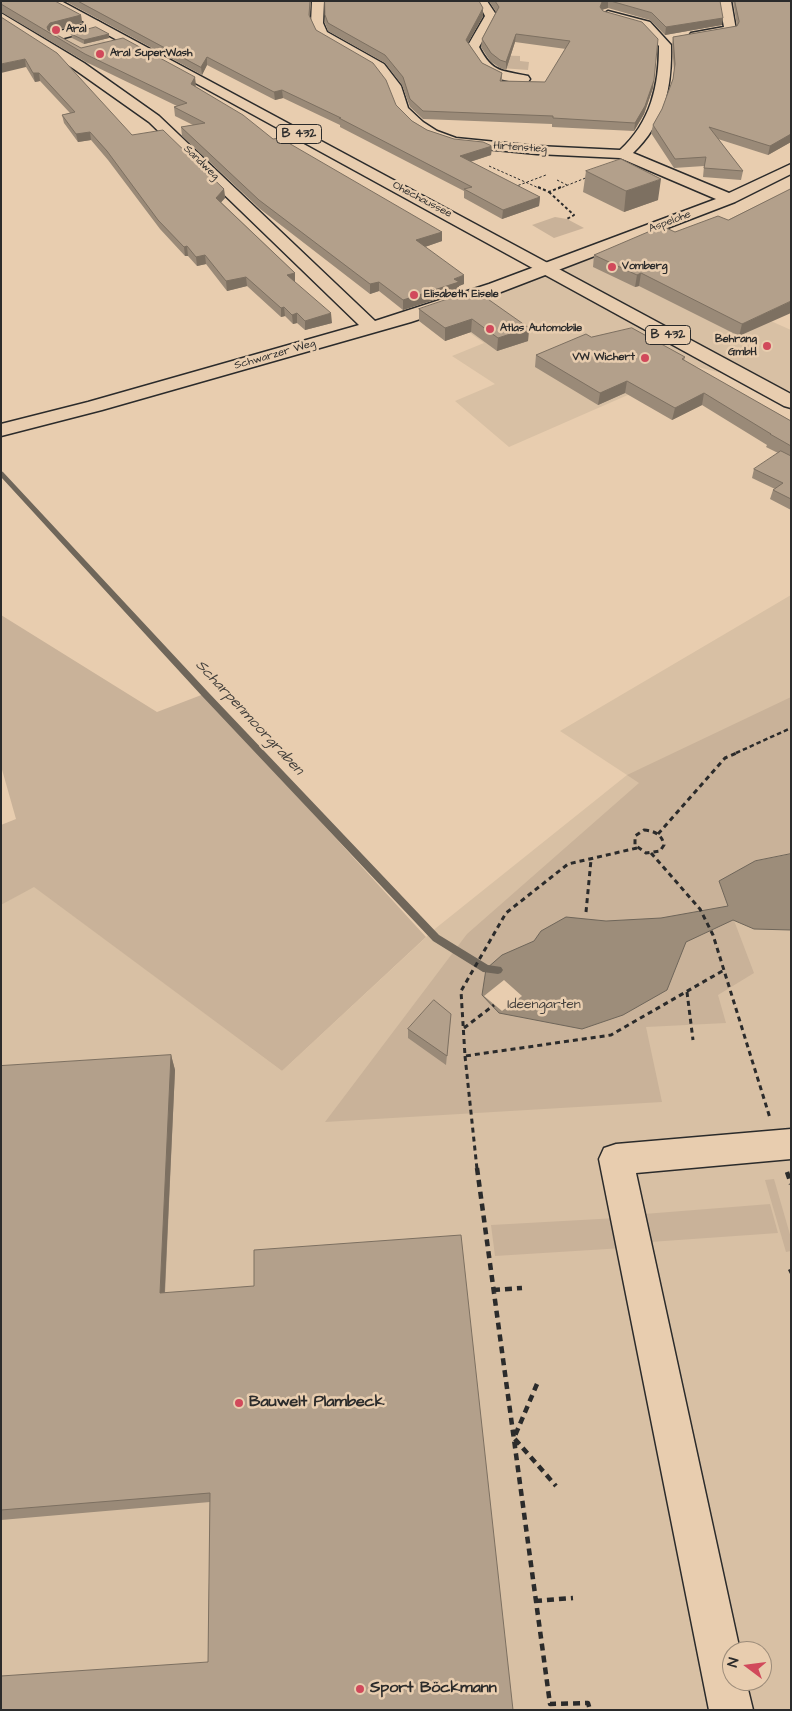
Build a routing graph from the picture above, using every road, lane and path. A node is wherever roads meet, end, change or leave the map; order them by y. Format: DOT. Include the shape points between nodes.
graph roads {
  1 [pos="52,1"];
  2 [pos="318,1"];
  3 [pos="480,1"];
  4 [pos="725,1"];
  5 [pos="607,14"];
  6 [pos="5,21"];
  7 [pos="98,25"];
  8 [pos="125,40"];
  9 [pos="662,41"];
  10 [pos="107,44"];
  11 [pos="73,45"];
  12 [pos="523,79"];
  13 [pos="623,154"];
  14 [pos="489,166"];
  15 [pos="791,168"];
  16 [pos="587,172"];
  17 [pos="546,175"];
  18 [pos="557,180"];
  19 [pos="526,182"];
  20 [pos="567,185"];
  21 [pos="513,187"];
  22 [pos="549,192"];
  23 [pos="730,199"];
  24 [pos="568,219"];
  25 [pos="546,268"];
  26 [pos="372,328"];
  27 [pos="791,402"];
  28 [pos="1,430"];
  29 [pos="791,728"];
  30 [pos="658,834"];
  31 [pos="637,848"];
  32 [pos="651,853"];
  33 [pos="591,860"];
  34 [pos="586,912"];
  35 [pos="724,970"];
  36 [pos="688,992"];
  37 [pos="494,1005"];
  38 [pos="463,1028"];
  39 [pos="694,1040"];
  40 [pos="465,1056"];
  41 [pos="785,1145"];
  42 [pos="522,1288"];
  43 [pos="493,1290"];
  44 [pos="537,1384"];
  45 [pos="514,1438"];
  46 [pos="556,1486"];
  47 [pos="573,1598"];
  48 [pos="535,1601"];
  49 [pos="590,1710"];
  50 [pos="731,1710"];
  1 -- 7 [label="street, Ohechaussee / B 432"];
  2 -- 13 [label="street, Hirtenstieg" via="317,23 322,34 379,67 394,86 402,109 432,134 454,142"];
  3 -- 12 [label="street" via="492,16 474,47 479,60 493,75"];
  4 -- 9 [label="street" via="730,30"];
  5 -- 9 [label="street" via="646,25"];
  6 -- 26 [label="street, Sandweg" via="154,119"];
  7 -- 8 [label="street, Ohechaussee / B 432"];
  7 -- 11 [label="street" via="56,36"];
  8 -- 10 [label="street"];
  8 -- 25 [label="street, Ohechaussee / B 432"];
  9 -- 13 [label="street" via="665,44 665,73 661,96 634,146"];
  13 -- 23 [label="street, Hirtenstieg"];
  14 -- 19 [label="path"];
  15 -- 23 [label="street, Aspelohe"];
  16 -- 20 [label="path" via="594,175"];
  17 -- 19 [label="path"];
  18 -- 20 [label="path"];
  19 -- 21 [label="path"];
  19 -- 22 [label="path"];
  20 -- 22 [label="path"];
  22 -- 24 [label="path" via="574,215"];
  23 -- 25 [label="street, Aspelohe"];
  25 -- 26 [label="street, Schwarzer Weg"];
  25 -- 27 [label="street, Ohechaussee / B 432"];
  26 -- 28 [label="street, Schwarzer Weg"];
  29 -- 30 [label="path" via="725,758"];
  30 -- 31 [label="path" via="644,830 636,834 633,841"];
  30 -- 32 [label="path" via="664,845 660,851"];
  31 -- 32 [label="path"];
  31 -- 33 [label="path"];
  32 -- 35 [label="path" via="700,909 713,935"];
  33 -- 34 [label="path"];
  33 -- 38 [label="path" via="568,864 506,913 461,991"];
  35 -- 36 [label="path"];
  35 -- 41 [label="path"];
  36 -- 39 [label="path"];
  36 -- 40 [label="path" via="611,1035"];
  37 -- 38 [label="path"];
  38 -- 40 [label="path"];
  40 -- 43 [label="path"];
  41 -- 50 [label="street" via="616,1160"];
  42 -- 43 [label="path"];
  43 -- 45 [label="path"];
  44 -- 45 [label="path"];
  45 -- 46 [label="path"];
  45 -- 48 [label="path"];
  47 -- 48 [label="path"];
  48 -- 49 [label="path" via="550,1704 588,1703"];
}
